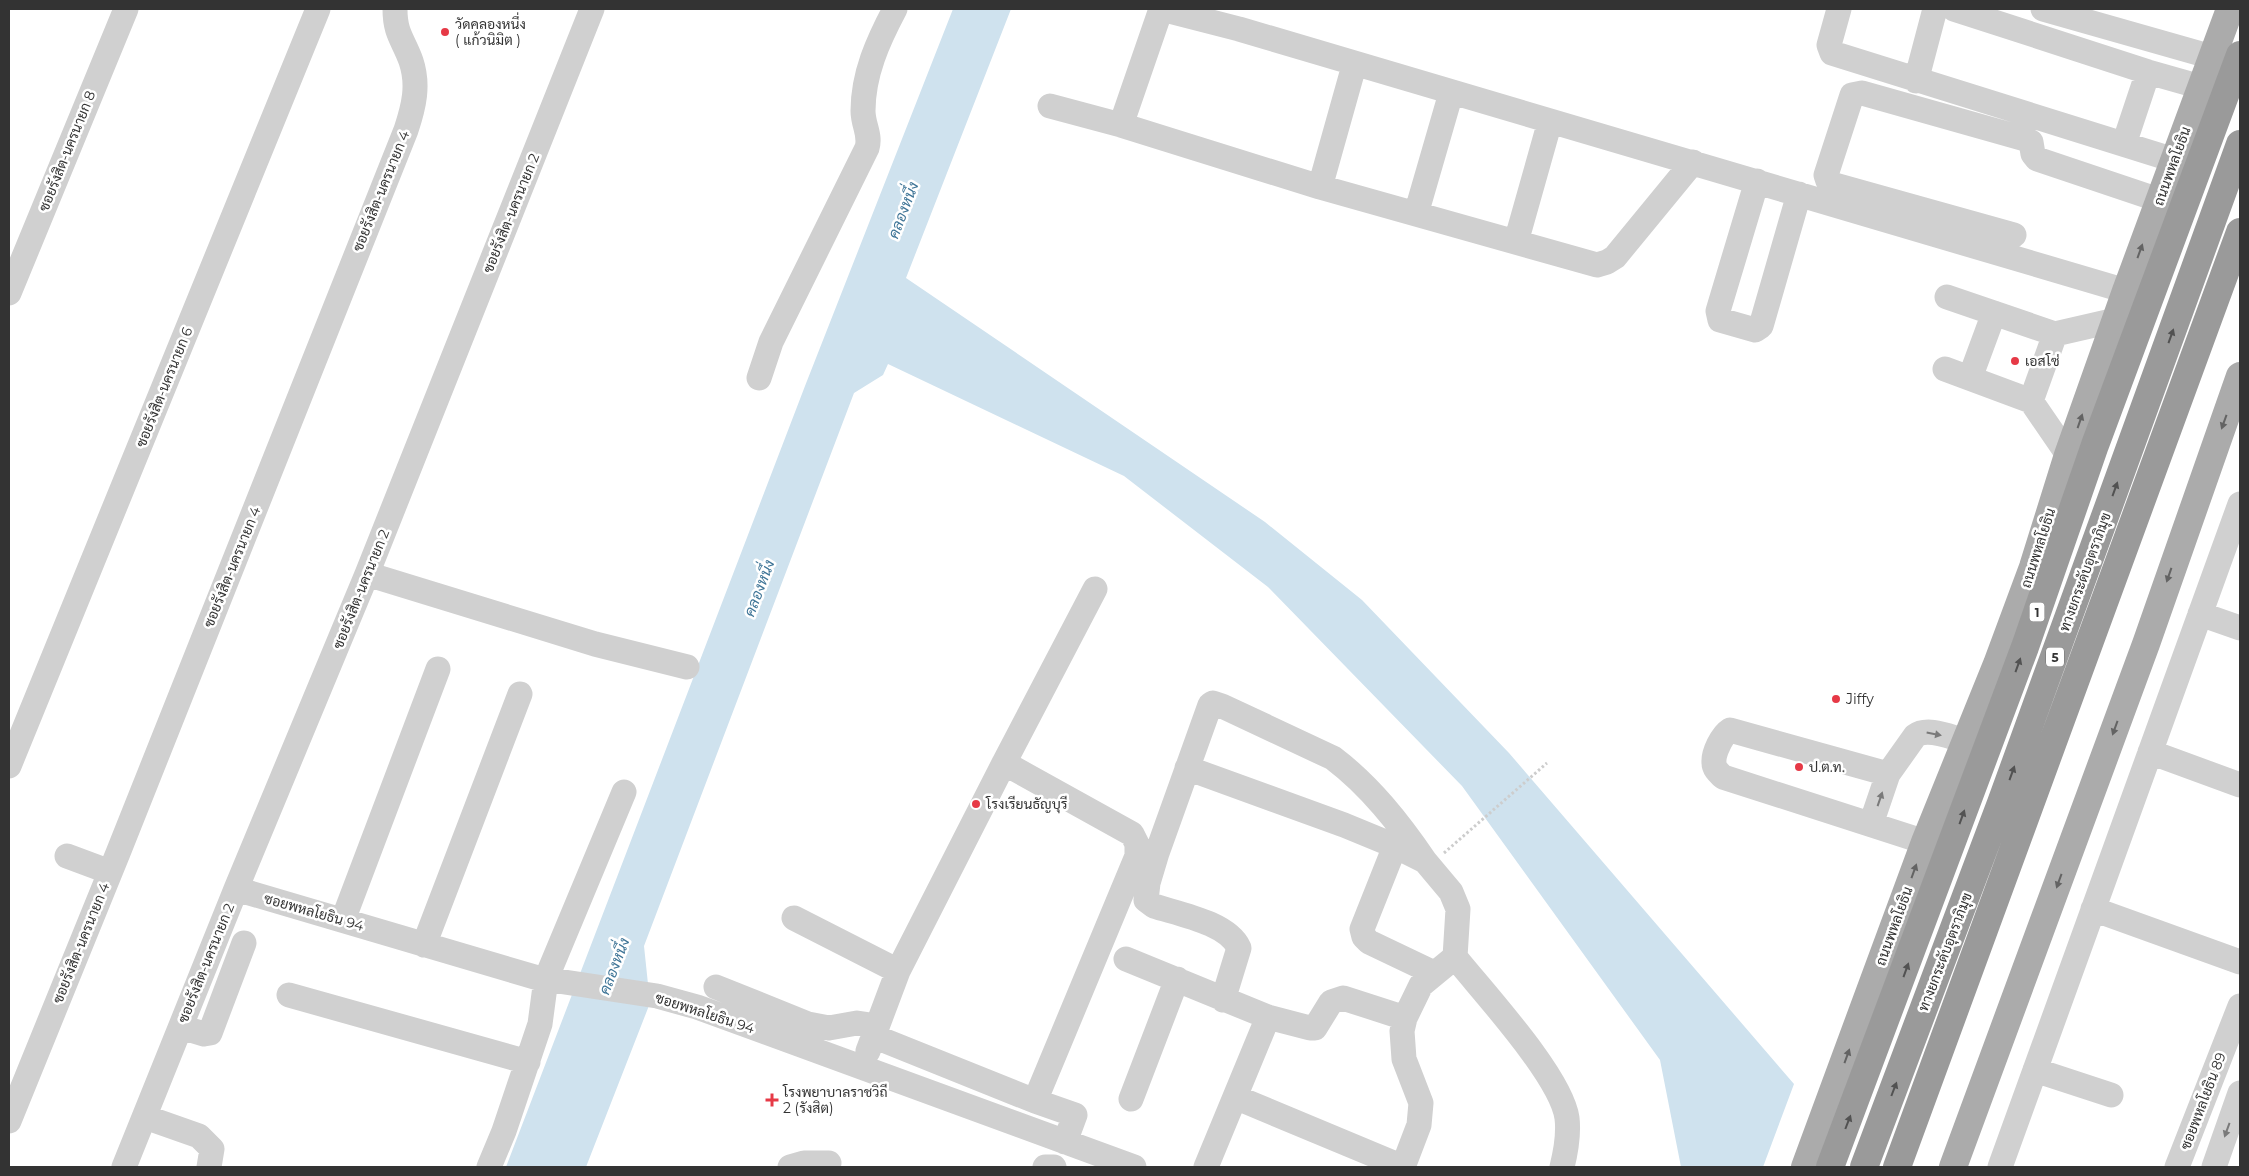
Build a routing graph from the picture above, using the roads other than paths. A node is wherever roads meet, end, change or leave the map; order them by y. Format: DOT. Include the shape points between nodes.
graph roads {
  1 [pos="126,9"];
  2 [pos="318,9"];
  3 [pos="395,9"];
  4 [pos="592,9"];
  5 [pos="896,9"];
  6 [pos="1161,9"];
  7 [pos="1839,9"];
  8 [pos="1935,9"];
  9 [pos="1954,9"];
  10 [pos="2043,9"];
  11 [pos="2230,9"];
  12 [pos="2240,55"];
  13 [pos="2212,57"];
  14 [pos="1352,72"];
  15 [pos="2148,72"];
  16 [pos="1916,81"];
  17 [pos="2201,87"];
  18 [pos="1449,100"];
  19 [pos="1050,106"];
  20 [pos="1121,126"];
  21 [pos="1547,132"];
  22 [pos="2124,144"];
  23 [pos="2240,144"];
  24 [pos="2174,160"];
  25 [pos="1693,162"];
  26 [pos="1757,182"];
  27 [pos="1320,187"];
  28 [pos="1799,194"];
  29 [pos="2159,200"];
  30 [pos="1416,214"];
  31 [pos="2240,232"];
  32 [pos="2014,235"];
  33 [pos="1516,242"];
  34 [pos="2240,259"];
  35 [pos="2126,291"];
  36 [pos="9,293"];
  37 [pos="1947,297"];
  38 [pos="1994,313"];
  39 [pos="2116,320"];
  40 [pos="2055,334"];
  41 [pos="1945,370"];
  42 [pos="2240,376"];
  43 [pos="759,378"];
  44 [pos="1970,378"];
  45 [pos="2031,401"];
  46 [pos="2095,445"];
  47 [pos="2068,455"];
  48 [pos="2240,504"];
  49 [pos="2033,567"];
  50 [pos="368,574"];
  51 [pos="1095,589"];
  52 [pos="2200,614"];
  53 [pos="2240,628"];
  54 [pos="687,667"];
  55 [pos="438,669"];
  56 [pos="520,694"];
  57 [pos="1966,741"];
  58 [pos="2150,752"];
  59 [pos="1004,763"];
  60 [pos="9,766"];
  61 [pos="1187,768"];
  62 [pos="1888,774"];
  63 [pos="2240,785"];
  64 [pos="624,792"];
  65 [pos="1871,824"];
  66 [pos="1925,842"];
  67 [pos="1395,846"];
  68 [pos="68,856"];
  69 [pos="1425,861"];
  70 [pos="110,872"];
  71 [pos="236,889"];
  72 [pos="2093,908"];
  73 [pos="794,918"];
  74 [pos="343,920"];
  75 [pos="244,943"];
  76 [pos="424,944"];
  77 [pos="1455,957"];
  78 [pos="1126,959"];
  79 [pos="2240,962"];
  80 [pos="898,971"];
  81 [pos="1434,973"];
  82 [pos="1177,979"];
  83 [pos="552,980"];
  84 [pos="716,987"];
  85 [pos="289,995"];
  86 [pos="1223,1000"];
  87 [pos="2240,1006"];
  88 [pos="1268,1017"];
  89 [pos="1405,1018"];
  90 [pos="181,1027"];
  91 [pos="875,1031"];
  92 [pos="528,1062"];
  93 [pos="862,1068"];
  94 [pos="2035,1070"];
  95 [pos="2214,1075"];
  96 [pos="2240,1093"];
  97 [pos="2111,1095"];
  98 [pos="1235,1097"];
  99 [pos="1131,1100"];
  100 [pos="1035,1101"];
  101 [pos="145,1118"];
  102 [pos="9,1121"];
  103 [pos="1065,1142"];
  104 [pos="830,1163"];
  105 [pos="124,1167"];
  106 [pos="209,1167"];
  107 [pos="488,1167"];
  108 [pos="790,1167"];
  109 [pos="1045,1167"];
  110 [pos="1054,1167"];
  111 [pos="1134,1167"];
  112 [pos="1206,1167"];
  113 [pos="1403,1167"];
  114 [pos="1562,1167"];
  115 [pos="1805,1167"];
  116 [pos="1830,1167"];
  117 [pos="1864,1167"];
  118 [pos="1899,1167"];
  119 [pos="1953,1167"];
  120 [pos="2000,1167"];
  121 [pos="2177,1167"];
  122 [pos="2214,1167"];
  1 -- 36 [label="street, ซอยรังสิต-นครนายก 8"];
  2 -- 60 [label="street, ซอยรังสิต-นครนายก 6"];
  3 -- 70 [label="street, ซอยรังสิต-นครนายก 4" via="398,35 411,61 416,84 406,130"];
  4 -- 50 [label="street, ซอยรังสิต-นครนายก 2"];
  5 -- 43 [label="street" via="868,69 863,113 870,139 867,148 771,342"];
  6 -- 20 [label="street"];
  6 -- 25 [label="street"];
  7 -- 16 [label="street" via="1829,45 1832,53"];
  8 -- 16 [label="street"];
  9 -- 15 [label="street"];
  10 -- 13 [label="street"];
  11 -- 13 [label="main road, ถนนพหลโยธิน / 1"];
  12 -- 46 [label="highway, ถนนพหลโยธิน / 1"];
  13 -- 17 [label="main road, ถนนพหลโยธิน / 1"];
  14 -- 27 [label="street"];
  15 -- 17 [label="street"];
  15 -- 22 [label="street"];
  16 -- 22 [label="street"];
  17 -- 24 [label="main road, ถนนพหลโยธิน / 1"];
  18 -- 30 [label="street"];
  19 -- 20 [label="street"];
  20 -- 27 [label="street"];
  21 -- 33 [label="street"];
  22 -- 24 [label="street"];
  117 -- 23 [label="highway, ทางยกระดับอุตราภิมุข / 5, one-way" via="2001,803"];
  24 -- 29 [label="main road, ถนนพหลโยธิน / 1"];
  25 -- 26 [label="street"];
  25 -- 33 [label="street" via="1615,257 1607,262 1597,265"];
  26 -- 28 [label="street"];
  26 -- 28 [label="street" via="1718,311 1720,320 1755,330 1761,326"];
  27 -- 30 [label="street"];
  28 -- 35 [label="street"];
  29 -- 32 [label="street" via="2037,160 2031,142 2025,139 1862,93 1852,94 1826,175 1828,181"];
  35 -- 29 [label="main road, ถนนพหลโยธิน / 1, one-way"];
  30 -- 33 [label="street"];
  31 -- 118 [label="highway, ทางยกระดับอุตราภิมุข / 5"];
  34 -- 118 [label="highway" via="2141,508"];
  35 -- 39 [label="main road, ถนนพหลโยธิน / 1"];
  37 -- 38 [label="street"];
  38 -- 40 [label="street"];
  38 -- 44 [label="street"];
  39 -- 40 [label="street"];
  47 -- 39 [label="main road, ถนนพหลโยธิน / 1, one-way"];
  40 -- 45 [label="street"];
  41 -- 44 [label="street"];
  42 -- 119 [label="main road, one-way" via="2146,644"];
  44 -- 45 [label="street"];
  45 -- 47 [label="street"];
  46 -- 49 [label="highway"];
  116 -- 46 [label="highway, ถนนพหลโยธิน / 1, one-way" via="2022,656"];
  47 -- 49 [label="main road, ถนนพหลโยธิน / 1"];
  48 -- 52 [label="street"];
  49 -- 57 [label="main road, ถนนพหลโยธิน / 1"];
  50 -- 54 [label="street" via="594,644"];
  50 -- 71 [label="street, ซอยรังสิต-นครนายก 2"];
  51 -- 59 [label="street"];
  52 -- 53 [label="street"];
  52 -- 58 [label="street"];
  55 -- 74 [label="street"];
  56 -- 76 [label="street"];
  62 -- 57 [label="street, one-way" via="1920,732"];
  57 -- 66 [label="main road, ถนนพหลโยธิน / 1"];
  58 -- 63 [label="street"];
  58 -- 72 [label="street"];
  59 -- 80 [label="street"];
  59 -- 100 [label="street" via="1132,834 1137,844 1137,856"];
  61 -- 67 [label="street"];
  61 -- 69 [label="street" via="1210,705 1222,706 1333,758 1380,802"];
  61 -- 86 [label="street" via="1157,853 1146,900 1154,906 1215,926 1235,939 1239,948"];
  65 -- 62 [label="street, one-way"];
  62 -- 65 [label="street" via="1730,730 1722,738 1714,762 1723,777"];
  64 -- 83 [label="street"];
  65 -- 66 [label="street"];
  115 -- 66 [label="main road, ถนนพหลโยธิน / 1, one-way"];
  67 -- 69 [label="street"];
  67 -- 81 [label="street" via="1362,928 1364,937"];
  68 -- 70 [label="street"];
  69 -- 77 [label="street" via="1451,892 1458,909"];
  70 -- 102 [label="street, ซอยรังสิต-นครนายก 4"];
  71 -- 74 [label="street, ซอยพหลโยธิน 94"];
  71 -- 90 [label="street, ซอยรังสิต-นครนายก 2"];
  72 -- 79 [label="street"];
  72 -- 94 [label="street"];
  73 -- 80 [label="street"];
  74 -- 76 [label="street, ซอยพหลโยธิน 94"];
  75 -- 90 [label="street" via="210,1033"];
  76 -- 83 [label="street, ซอยพหลโยธิน 94"];
  77 -- 81 [label="street"];
  77 -- 114 [label="street" via="1541,1064 1563,1104 1568,1139"];
  78 -- 82 [label="street"];
  80 -- 91 [label="street"];
  81 -- 89 [label="street" via="1421,985"];
  82 -- 86 [label="street"];
  82 -- 99 [label="street"];
  83 -- 92 [label="street"];
  83 -- 93 [label="street, ซอยพหลโยธิน 94" via="658,996 697,1007"];
  84 -- 91 [label="street" via="808,1024 829,1028 857,1023"];
  85 -- 92 [label="street"];
  86 -- 88 [label="street"];
  87 -- 95 [label="street, ซอยพหลโยธิน 89"];
  88 -- 89 [label="street" via="1316,1028 1332,1002 1343,998"];
  88 -- 98 [label="street"];
  89 -- 113 [label="street" via="1402,1031 1404,1059 1421,1103 1419,1125"];
  90 -- 101 [label="street, ซอยรังสิต-นครนายก 2"];
  91 -- 93 [label="street"];
  91 -- 100 [label="street"];
  92 -- 107 [label="street"];
  93 -- 103 [label="street, ซอยพหลโยธิน 94"];
  94 -- 97 [label="street"];
  94 -- 120 [label="street"];
  95 -- 96 [label="street"];
  95 -- 121 [label="street, ซอยพหลโยธิน 89"];
  96 -- 122 [label="street, one-way"];
  98 -- 112 [label="street"];
  98 -- 113 [label="street"];
  100 -- 103 [label="street" via="1075,1115"];
  101 -- 105 [label="street, ซอยรังสิต-นครนายก 2"];
  101 -- 106 [label="street" via="199,1136 212,1149"];
  103 -- 111 [label="street, ซอยพหลโยธิน 94"];
  104 -- 108 [label="street" via="804,1163"];
  109 -- 110 [label="street"];
}
